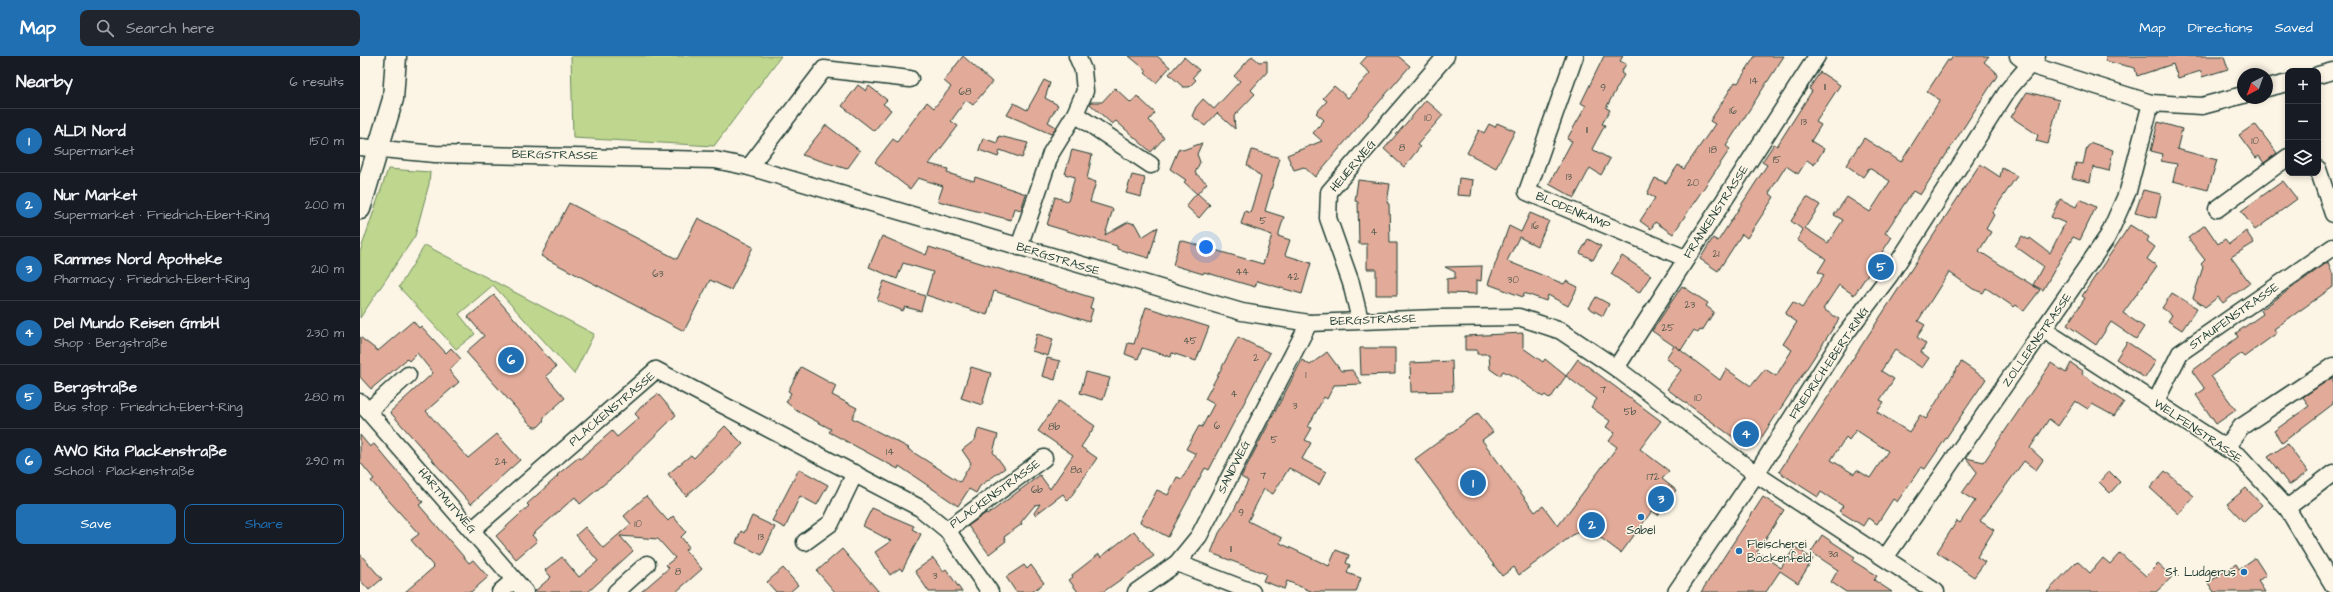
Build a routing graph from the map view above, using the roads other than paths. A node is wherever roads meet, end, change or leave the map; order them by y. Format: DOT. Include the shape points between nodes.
graph roads {
  1 [pos="396,56"];
  2 [pos="1077,56"];
  3 [pos="1446,56"];
  4 [pos="1576,56"];
  5 [pos="1817,56"];
  6 [pos="2028,59"];
  7 [pos="2333,71"];
  8 [pos="2321,74"];
  9 [pos="910,79"];
  10 [pos="2285,84"];
  11 [pos="2273,87"];
  12 [pos="2237,97"];
  13 [pos="2151,104"];
  14 [pos="1075,114"];
  15 [pos="369,148"];
  16 [pos="2285,159"];
  17 [pos="1151,165"];
  18 [pos="749,167"];
  19 [pos="2320,176"];
  20 [pos="360,208"];
  21 [pos="2216,209"];
  22 [pos="2333,214"];
  23 [pos="1019,247"];
  24 [pos="2333,247"];
  25 [pos="1685,258"];
  26 [pos="1360,320"];
  27 [pos="1308,323"];
  28 [pos="2044,330"];
  29 [pos="2333,366"];
  30 [pos="1616,368"];
  31 [pos="408,375"];
  32 [pos="2155,403"];
  33 [pos="364,406"];
  34 [pos="2226,448"];
  35 [pos="1044,458"];
  36 [pos="855,473"];
  37 [pos="2333,473"];
  38 [pos="1756,474"];
  39 [pos="2288,508"];
  40 [pos="472,530"];
  41 [pos="947,530"];
  42 [pos="805,542"];
  43 [pos="1885,558"];
  44 [pos="1177,563"];
  45 [pos="648,564"];
  46 [pos="514,580"];
  47 [pos="2333,585"];
  48 [pos="500,592"];
  49 [pos="525,592"];
  50 [pos="616,592"];
  51 [pos="990,592"];
  52 [pos="1136,592"];
  53 [pos="1252,592"];
  54 [pos="1676,592"];
  55 [pos="1936,592"];
  1 -- 15 [label="street" via="393,99"];
  2 -- 14 [label="street" via="1083,70 1085,91"];
  3 -- 26 [label="street, HEUERWEG" via="1329,192 1328,218 1351,283"];
  4 -- 25 [label="street, BLODENKAMP" via="1527,192"];
  5 -- 25 [label="street, FRANKENSTRASSE"];
  6 -- 13 [label="street"];
  6 -- 38 [label="street, FRIEDRICH-EBERT-RING" via="1890,274 1841,340"];
  7 -- 8 [label="street"];
  9 -- 18 [label="street" via="824,69"];
  10 -- 11 [label="street"];
  12 -- 13 [label="street" via="2202,106"];
  13 -- 28 [label="street, ZOLLERNSTRASSE" via="2128,191 2108,236"];
  14 -- 17 [label="street"];
  14 -- 23 [label="street" via="1051,153"];
  15 -- 18 [label="street, BERGSTRASSE" via="435,154 715,160"];
  15 -- 20 [label="street"];
  16 -- 21 [label="street"];
  18 -- 23 [label="street, BERGSTRASSE"];
  19 -- 22 [label="street"];
  23 -- 27 [label="street, BERGSTRASSE" via="1242,312"];
  24 -- 32 [label="street, STAUFENSTRASSE" via="2180,352"];
  25 -- 30 [label="street, FRANKENSTRASSE"];
  26 -- 27 [label="street, BERGSTRASSE"];
  26 -- 30 [label="street, BERGSTRASSE" via="1518,318 1561,331"];
  27 -- 44 [label="street, SANDWEG" via="1199,536"];
  28 -- 32 [label="street, WELFENSTRASSE"];
  28 -- 43 [label="street, ZOLLERNSTRASSE"];
  29 -- 34 [label="street" via="2241,427"];
  30 -- 38 [label="street, BERGSTRASSE"];
  31 -- 33 [label="street, HARTMUTWEG"];
  32 -- 34 [label="street, WELFENSTRASSE"];
  33 -- 40 [label="street, HARTMUTWEG"];
  34 -- 39 [label="street, WELFENSTRASSE" via="2240,457"];
  35 -- 41 [label="street, PLACKENSTRASSE"];
  36 -- 40 [label="street, PLACKENSTRASSE" via="656,370"];
  36 -- 41 [label="street, PLACKENSTRASSE" via="920,508"];
  36 -- 42 [label="street" via="831,523"];
  37 -- 39 [label="street"];
  38 -- 43 [label="street, BERGSTRASSE"];
  38 -- 54 [label="street, FRIEDRICH-EBERT-RING"];
  39 -- 47 [label="street, WELFENSTRASSE"];
  40 -- 46 [label="street, HARTMUTWEG"];
  41 -- 51 [label="street, PLACKENSTRASSE"];
  43 -- 55 [label="street, BERGSTRASSE"];
  44 -- 52 [label="street, SANDWEG"];
  44 -- 53 [label="street"];
  45 -- 50 [label="street"];
  46 -- 48 [label="street"];
  46 -- 49 [label="street, HARTMUTWEG"];
}
